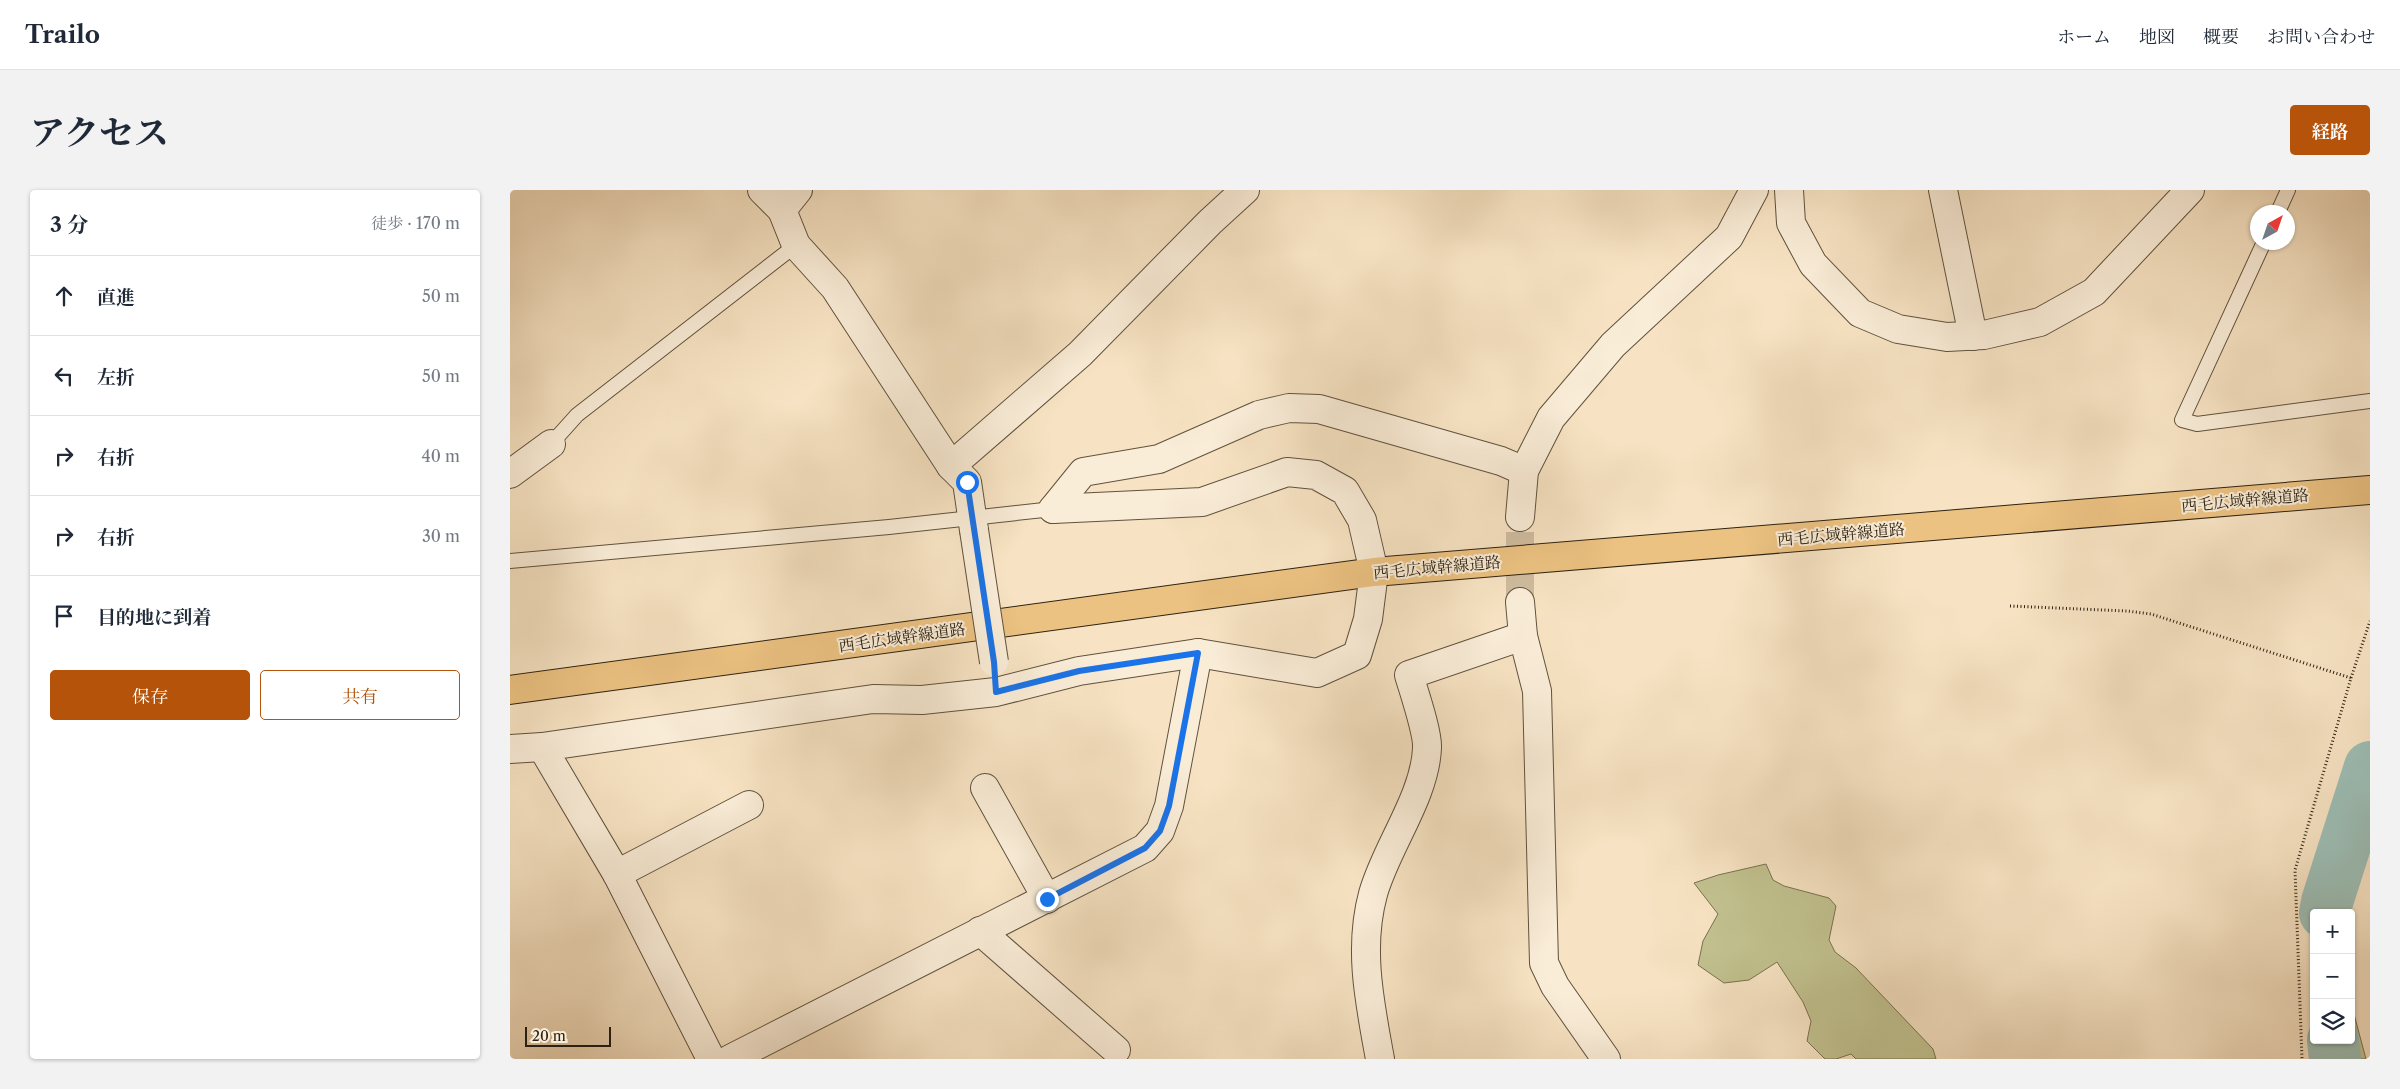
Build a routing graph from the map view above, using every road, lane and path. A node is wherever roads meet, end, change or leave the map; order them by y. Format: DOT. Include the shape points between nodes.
graph roads {
  1 [pos="762,190"];
  2 [pos="1245,190"];
  3 [pos="1754,190"];
  4 [pos="1788,190"];
  5 [pos="1943,190"];
  6 [pos="2190,190"];
  7 [pos="2288,190"];
  8 [pos="790,200"];
  9 [pos="2281,205"];
  10 [pos="796,245"];
  11 [pos="2260,250"];
  12 [pos="1973,336"];
  13 [pos="2370,401"];
  14 [pos="551,444"];
  15 [pos="951,466"];
  16 [pos="1524,471"];
  17 [pos="510,474"];
  18 [pos="2370,490"];
  19 [pos="1052,509"];
  20 [pos="1520,517"];
  21 [pos="973,523"];
  22 [pos="510,561"];
  23 [pos="1374,572"];
  24 [pos="1520,602"];
  25 [pos="2010,606"];
  26 [pos="2370,621"];
  27 [pos="1523,636"];
  28 [pos="1198,653"];
  29 [pos="2350,678"];
  30 [pos="510,690"];
  31 [pos="996,692"];
  32 [pos="542,747"];
  33 [pos="510,749"];
  34 [pos="985,788"];
  35 [pos="749,805"];
  36 [pos="617,874"];
  37 [pos="1047,899"];
  38 [pos="980,931"];
  39 [pos="1116,1050"];
  40 [pos="711,1059"];
  41 [pos="730,1059"];
  42 [pos="1380,1059"];
  43 [pos="1606,1059"];
  44 [pos="2302,1059"];
  1 -- 8 [label="street"];
  2 -- 15 [label="street" via="1080,354"];
  3 -- 16 [label="street" via="1729,237 1613,345 1551,418"];
  4 -- 12 [label="street" via="1791,223 1813,264 1860,313 1898,329 1947,337"];
  5 -- 12 [label="street"];
  6 -- 12 [label="street" via="2094,292 2040,322"];
  7 -- 9 [label="lane"];
  8 -- 10 [label="street"];
  10 -- 14 [label="lane" via="577,414"];
  10 -- 15 [label="street" via="835,288"];
  11 -- 13 [label="lane" via="2182,420 2197,424"];
  14 -- 17 [label="street"];
  15 -- 21 [label="street" via="967,482"];
  16 -- 19 [label="street" via="1501,461 1319,409 1289,408 1259,416 1159,459 1083,472"];
  16 -- 20 [label="street"];
  18 -- 23 [label="main road, 西毛広域幹線道路"];
  19 -- 21 [label="lane"];
  19 -- 23 [label="street" via="1202,502 1287,472 1316,474 1344,491 1362,520"];
  21 -- 22 [label="lane" via="889,527"];
  21 -- 31 [label="street, bridge"];
  23 -- 28 [label="street" via="1368,619 1357,655 1317,673"];
  23 -- 30 [label="main road, 西毛広域幹線道路"];
  24 -- 27 [label="street"];
  25 -- 29 [label="path" via="2151,614"];
  26 -- 29 [label="path"];
  27 -- 42 [label="street" via="1409,674 1427,746 1424,771 1374,893 1368,923 1365,968"];
  27 -- 43 [label="street" via="1537,691 1544,963 1555,986"];
  28 -- 31 [label="street" via="1079,671"];
  28 -- 37 [label="street" via="1169,806 1160,831 1145,848"];
  29 -- 44 [label="path" via="2295,870"];
  31 -- 32 [label="street" via="922,700 872,699"];
  32 -- 33 [label="street"];
  32 -- 36 [label="street"];
  34 -- 37 [label="street"];
  35 -- 36 [label="street"];
  36 -- 40 [label="street"];
  37 -- 38 [label="street"];
  38 -- 39 [label="street"];
  38 -- 41 [label="street"];
}
